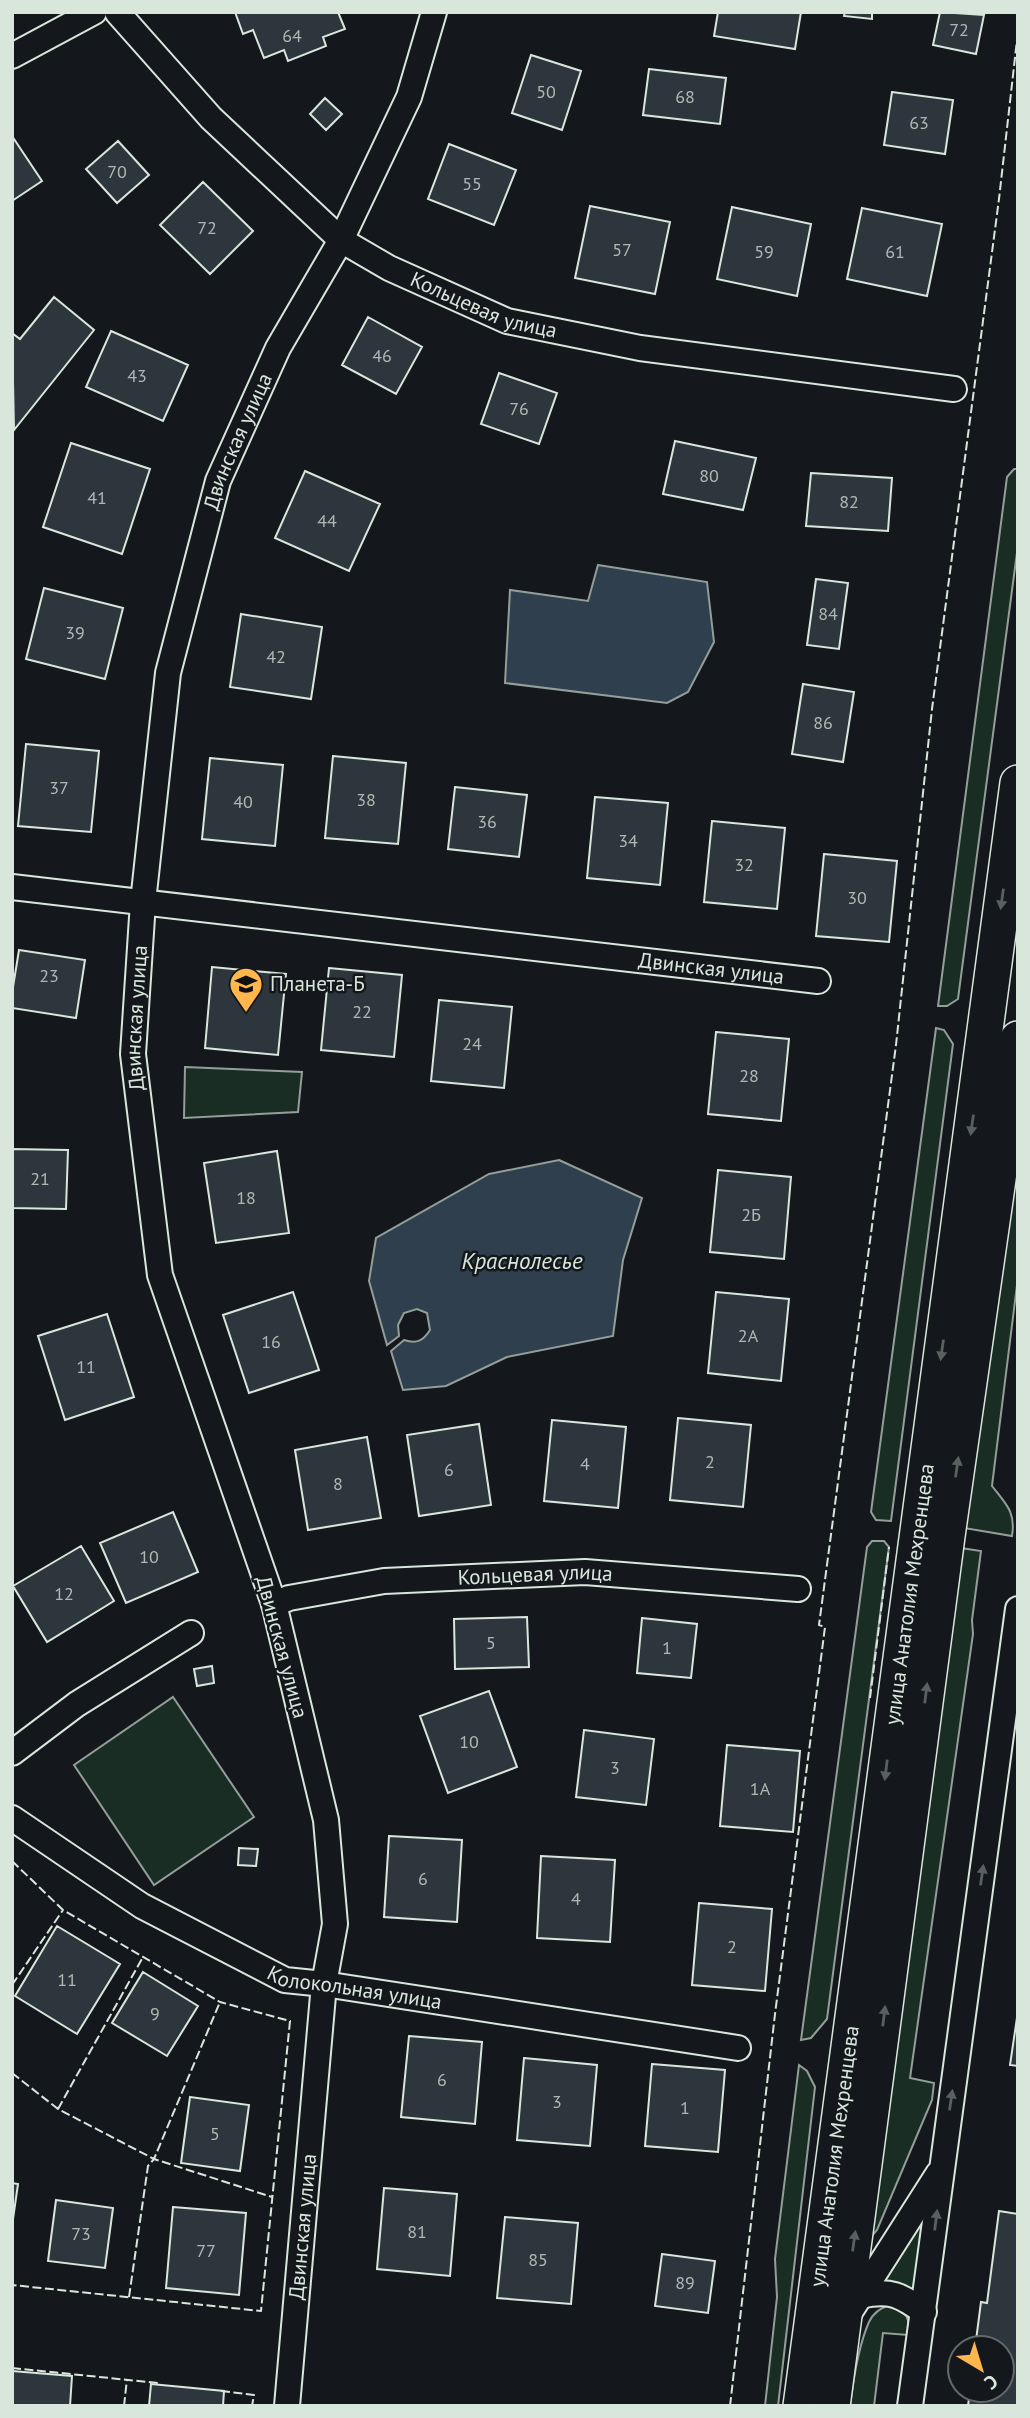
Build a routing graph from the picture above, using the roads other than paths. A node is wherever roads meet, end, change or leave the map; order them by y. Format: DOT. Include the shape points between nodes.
graph roads {
  1 [pos="94,12"];
  2 [pos="117,12"];
  3 [pos="434,12"];
  4 [pos="12,56"];
  5 [pos="341,240"];
  6 [pos="954,389"];
  7 [pos="1018,783"];
  8 [pos="12,887"];
  9 [pos="143,902"];
  10 [pos="818,981"];
  11 [pos="1018,1039"];
  12 [pos="798,1589"];
  13 [pos="274,1604"];
  14 [pos="1018,1609"];
  15 [pos="191,1633"];
  16 [pos="12,1753"];
  17 [pos="12,1818"];
  18 [pos="324,1984"];
  19 [pos="738,2048"];
  20 [pos="942,2168"];
  21 [pos="860,2296"];
  22 [pos="925,2312"];
  23 [pos="842,2325"];
  24 [pos="287,2406"];
  25 [pos="801,2406"];
  26 [pos="832,2406"];
  27 [pos="910,2406"];
  1 -- 4 [label="street"];
  2 -- 5 [label="street, Кольцевая улица" via="211,118"];
  3 -- 5 [label="street, Двинская улица" via="409,97"];
  5 -- 6 [label="street, Кольцевая улица" via="389,268 507,321 640,348"];
  5 -- 9 [label="street, Двинская улица" via="278,348 218,481 168,673"];
  7 -- 25 [label="street, улица Анатолия Мехренцева, one-way"];
  8 -- 9 [label="street, Двинская улица"];
  9 -- 10 [label="street, Двинская улица"];
  9 -- 13 [label="street, Двинская улица" via="133,1054 160,1276"];
  23 -- 11 [label="street, улица Анатолия Мехренцева, one-way"];
  12 -- 13 [label="street, Кольцевая улица" via="585,1572 384,1581"];
  13 -- 18 [label="street, Двинская улица" via="326,1820 335,1924"];
  20 -- 14 [label="street, улица Анатолия Мехренцева, one-way"];
  15 -- 16 [label="street" via="77,1704"];
  17 -- 18 [label="street, Колокольная улица" via="142,1906 285,1980"];
  18 -- 19 [label="street, Колокольная улица"];
  18 -- 24 [label="street, Двинская улица"];
  20 -- 21 [label="street, улица Анатолия Мехренцева"];
  22 -- 20 [label="street, улица Анатолия Мехренцева, one-way"];
  21 -- 22 [label="street" via="878,2292 903,2296"];
  21 -- 23 [label="street, улица Анатолия Мехренцева"];
  22 -- 27 [label="street, улица Анатолия Мехренцева"];
  23 -- 26 [label="street, улица Анатолия Мехренцева"];
}
